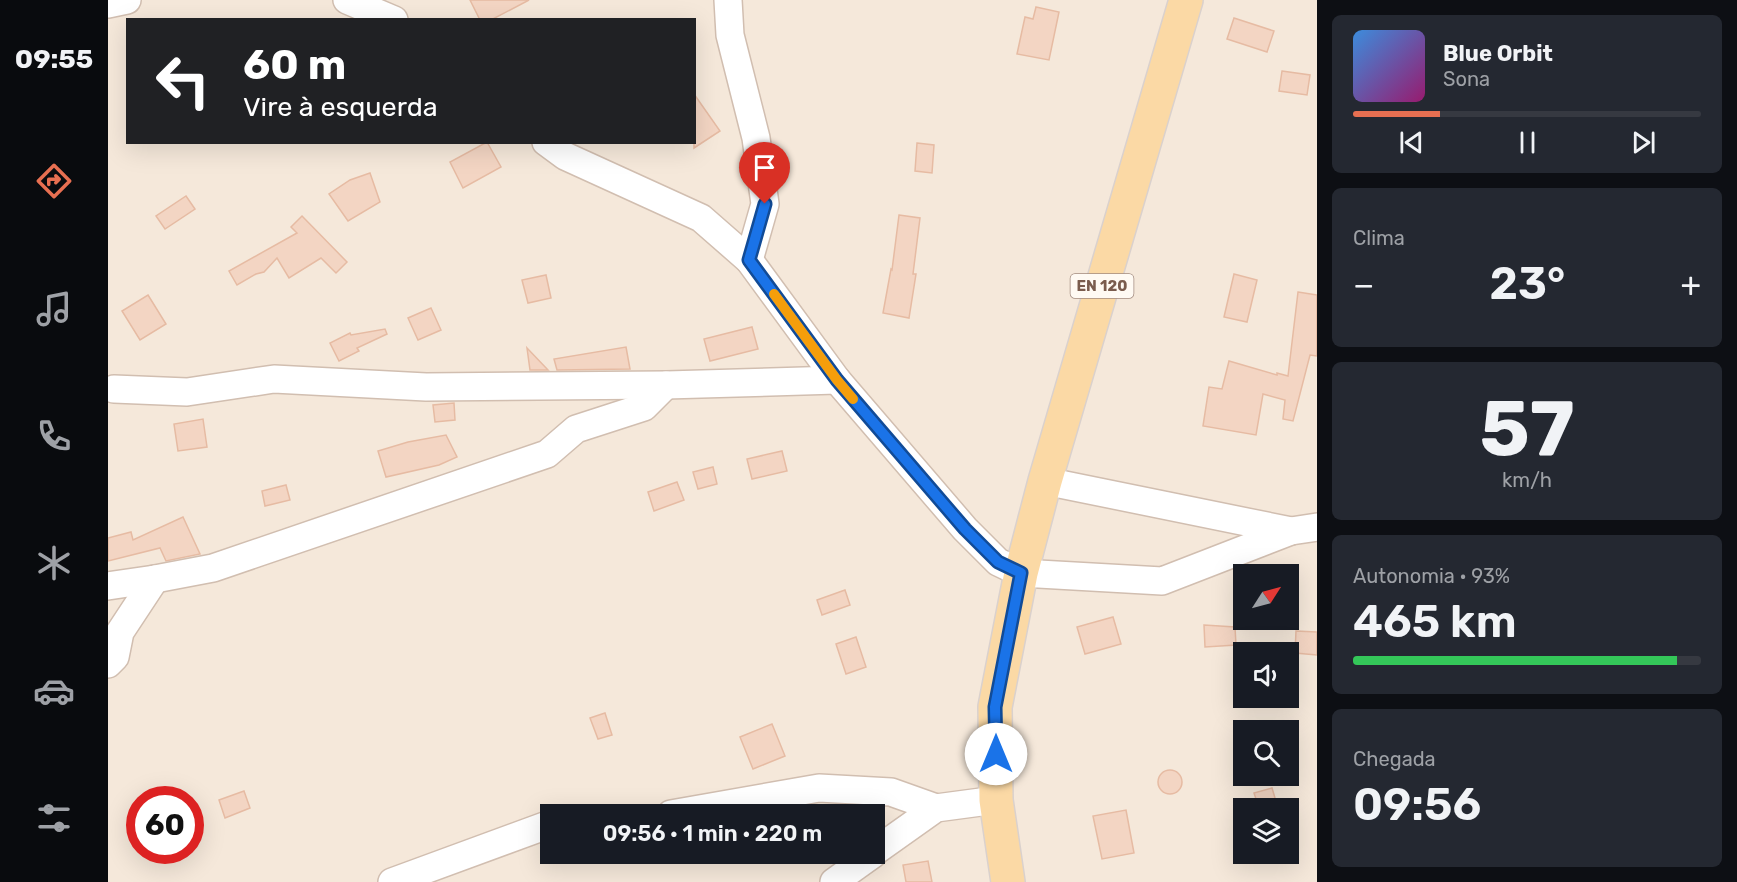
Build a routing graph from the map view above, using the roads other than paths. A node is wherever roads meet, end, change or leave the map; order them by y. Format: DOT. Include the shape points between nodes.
graph roads {
  1 [pos="127,0"];
  2 [pos="347,0"];
  3 [pos="728,0"];
  4 [pos="1186,0"];
  5 [pos="108,4"];
  6 [pos="389,18"];
  7 [pos="549,144"];
  8 [pos="749,260"];
  9 [pos="837,380"];
  10 [pos="666,385"];
  11 [pos="114,389"];
  12 [pos="1045,481"];
  13 [pos="1304,529"];
  14 [pos="1021,573"];
  15 [pos="155,579"];
  16 [pos="108,586"];
  17 [pos="108,664"];
  18 [pos="996,800"];
  19 [pos="728,804"];
  20 [pos="936,808"];
  21 [pos="540,828"];
  22 [pos="885,845"];
  23 [pos="859,864"];
  24 [pos="392,882"];
  25 [pos="834,882"];
  26 [pos="1008,882"];
  1 -- 5 [label="street"];
  2 -- 6 [label="street"];
  3 -- 8 [label="street" via="730,35 756,138 765,204"];
  4 -- 12 [label="main road, EN 120"];
  7 -- 8 [label="street" via="565,156 701,218"];
  8 -- 9 [label="street"];
  9 -- 10 [label="street"];
  9 -- 14 [label="street" via="965,529 998,562"];
  10 -- 11 [label="street" via="426,387 274,379 187,392"];
  10 -- 15 [label="street" via="644,407 576,429 547,454 213,568"];
  12 -- 13 [label="street"];
  12 -- 14 [label="main road, EN 120"];
  13 -- 14 [label="street" via="1162,581"];
  14 -- 18 [label="main road, EN 120" via="995,707"];
  15 -- 16 [label="street"];
  15 -- 17 [label="street" via="120,632 115,657"];
  18 -- 20 [label="street"];
  18 -- 26 [label="main road, EN 120"];
  19 -- 20 [label="street" via="819,788 891,792"];
  20 -- 22 [label="street"];
  21 -- 24 [label="street"];
  23 -- 25 [label="street"];
}
